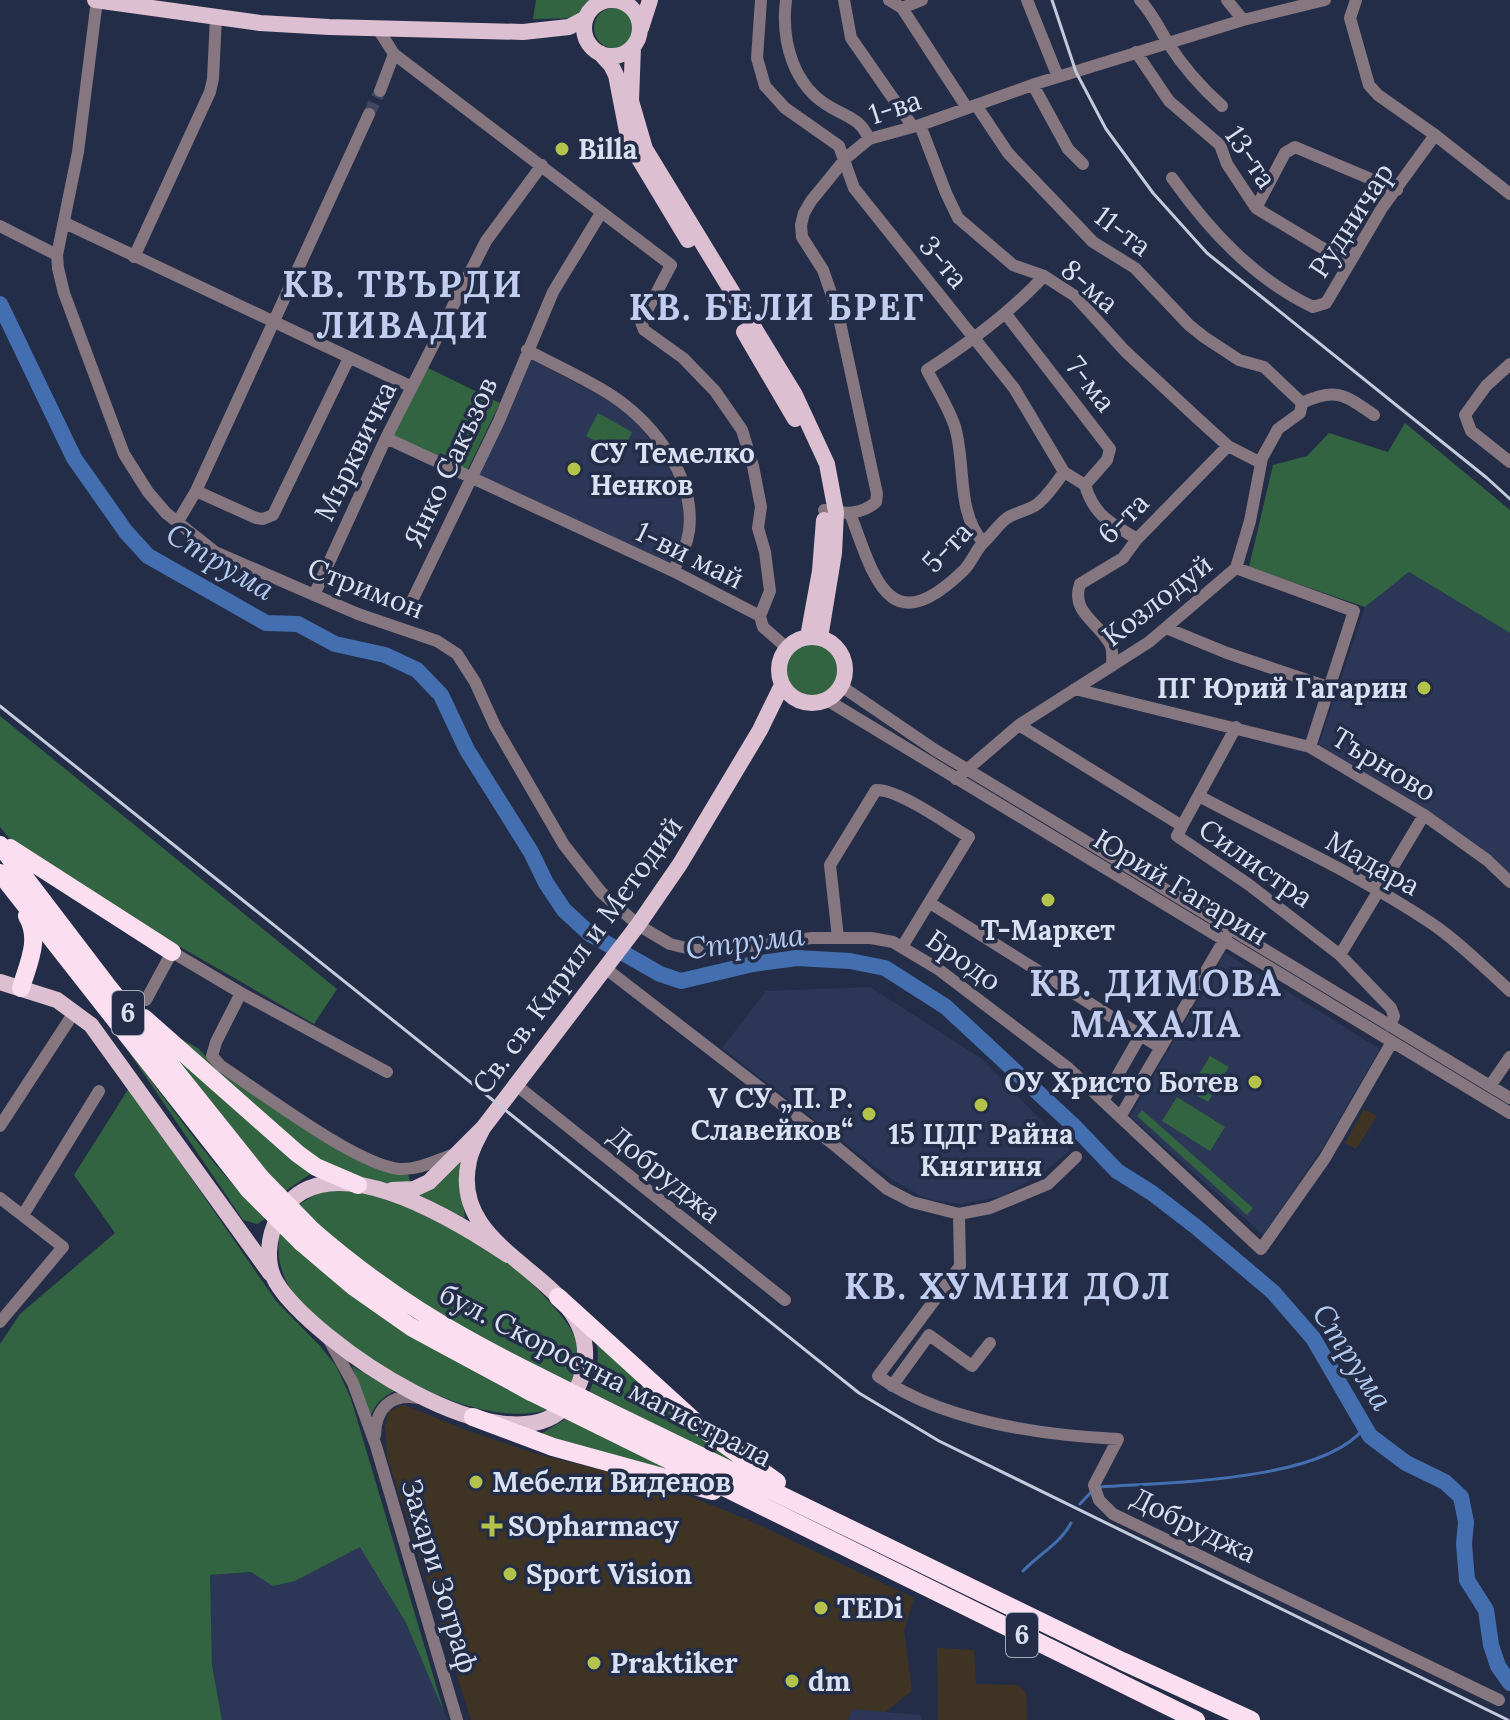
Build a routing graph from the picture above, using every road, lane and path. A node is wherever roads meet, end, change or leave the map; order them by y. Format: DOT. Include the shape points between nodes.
graph roads {
  1 [pos="96,0"];
  2 [pos="610,0"];
  3 [pos="650,0"];
  4 [pos="761,0"];
  5 [pos="786,0"];
  6 [pos="844,0"];
  7 [pos="889,0"];
  8 [pos="922,0"];
  9 [pos="1027,0"];
  10 [pos="1140,0"];
  11 [pos="1227,0"];
  12 [pos="1325,0"];
  13 [pos="1356,0"];
  14 [pos="1301,3"];
  15 [pos="902,8"];
  16 [pos="216,17"];
  17 [pos="586,18"];
  18 [pos="1243,20"];
  19 [pos="641,28"];
  20 [pos="378,29"];
  21 [pos="547,30"];
  22 [pos="1168,43"];
  23 [pos="633,47"];
  24 [pos="597,51"];
  25 [pos="1136,52"];
  26 [pos="394,54"];
  27 [pos="1058,77"];
  28 [pos="1033,85"];
  29 [pos="380,91"];
  30 [pos="972,106"];
  31 [pos="1222,106"];
  32 [pos="369,114"];
  33 [pos="916,126"];
  34 [pos="1435,135"];
  35 [pos="869,139"];
  36 [pos="843,162"];
  37 [pos="1083,164"];
  38 [pos="542,165"];
  39 [pos="1172,178"];
  40 [pos="1397,190"];
  41 [pos="1510,194"];
  42 [pos="1256,208"];
  43 [pos="601,213"];
  44 [pos="65,223"];
  45 [pos="0,226"];
  46 [pos="57,255"];
  47 [pos="134,257"];
  48 [pos="1349,264"];
  49 [pos="1044,276"];
  50 [pos="1005,313"];
  51 [pos="273,322"];
  52 [pos="975,338"];
  53 [pos="527,350"];
  54 [pos="349,358"];
  55 [pos="1510,364"];
  56 [pos="412,387"];
  57 [pos="1302,403"];
  58 [pos="1374,415"];
  59 [pos="386,438"];
  60 [pos="1228,446"];
  61 [pos="1510,462"];
  62 [pos="1261,463"];
  63 [pos="1064,472"];
  64 [pos="470,478"];
  65 [pos="1085,485"];
  66 [pos="196,491"];
  67 [pos="837,512"];
  68 [pos="177,523"];
  69 [pos="1137,539"];
  70 [pos="983,542"];
  71 [pos="1236,568"];
  72 [pos="673,571"];
  73 [pos="314,595"];
  74 [pos="410,605"];
  75 [pos="760,616"];
  76 [pos="1166,628"];
  77 [pos="814,638"];
  78 [pos="787,648"];
  79 [pos="1112,666"];
  80 [pos="782,685"];
  81 [pos="841,686"];
  82 [pos="1328,687"];
  83 [pos="1075,689"];
  84 [pos="797,700"];
  85 [pos="827,700"];
  86 [pos="1019,725"];
  87 [pos="1236,727"];
  88 [pos="760,730"];
  89 [pos="1310,747"];
  90 [pos="968,770"];
  91 [pos="956,779"];
  92 [pos="1199,796"];
  93 [pos="1424,815"];
  94 [pos="1182,826"];
  95 [pos="0,842"];
  96 [pos="5,879"];
  97 [pos="1510,882"];
  98 [pos="1378,893"];
  99 [pos="930,903"];
  100 [pos="640,930"];
  101 [pos="1227,935"];
  102 [pos="838,938"];
  103 [pos="902,947"];
  104 [pos="172,952"];
  105 [pos="1340,955"];
  106 [pos="609,963"];
  107 [pos="106,984"];
  108 [pos="7,988"];
  109 [pos="1510,991"];
  110 [pos="241,993"];
  111 [pos="146,1000"];
  112 [pos="75,1011"];
  113 [pos="1390,1026"];
  114 [pos="1140,1036"];
  115 [pos="1392,1042"];
  116 [pos="1161,1048"];
  117 [pos="1510,1057"];
  118 [pos="387,1072"];
  119 [pos="516,1085"];
  120 [pos="1490,1086"];
  121 [pos="99,1091"];
  122 [pos="1510,1098"];
  123 [pos="1103,1101"];
  124 [pos="1510,1113"];
  125 [pos="1120,1117"];
  126 [pos="0,1126"];
  127 [pos="483,1128"];
  128 [pos="462,1151"];
  129 [pos="1076,1157"];
  130 [pos="255,1184"];
  131 [pos="364,1186"];
  132 [pos="0,1198"];
  133 [pos="959,1214"];
  134 [pos="23,1215"];
  135 [pos="230,1216"];
  136 [pos="274,1225"];
  137 [pos="508,1255"];
  138 [pos="275,1281"];
  139 [pos="0,1297"];
  140 [pos="558,1297"];
  141 [pos="785,1300"];
  142 [pos="11,1306"];
  143 [pos="0,1322"];
  144 [pos="326,1335"];
  145 [pos="990,1343"];
  146 [pos="892,1386"];
  147 [pos="431,1401"];
  148 [pos="473,1417"];
  149 [pos="604,1418"];
  150 [pos="376,1446"];
  151 [pos="754,1502"];
  152 [pos="842,1526"];
  153 [pos="1499,1700"];
  154 [pos="457,1720"];
  155 [pos="1196,1720"];
  156 [pos="1251,1720"];
  1 -- 16 [label="main road"];
  1 -- 44 [label="street"];
  2 -- 17 [label="main road" via="595,6"];
  2 -- 19 [label="main road" via="634,10"];
  3 -- 19 [label="main road"];
  4 -- 36 [label="street, 3-та" via="757,58 765,86 785,108 839,146"];
  5 -- 35 [label="street" via="784,33 797,73 812,95 853,117"];
  6 -- 33 [label="street, 8-ма" via="851,38"];
  7 -- 15 [label="street, 11-та"];
  8 -- 15 [label="street"];
  9 -- 27 [label="street"];
  10 -- 22 [label="street"];
  11 -- 18 [label="street"];
  12 -- 14 [label="street, 1-ва"];
  13 -- 34 [label="street" via="1350,18 1369,85"];
  14 -- 18 [label="street, 1-ва"];
  15 -- 30 [label="street, 11-та"];
  16 -- 20 [label="main road"];
  16 -- 47 [label="street" via="210,92"];
  17 -- 21 [label="main road"];
  17 -- 24 [label="main road" via="585,34"];
  18 -- 22 [label="street, 1-ва"];
  19 -- 23 [label="main road"];
  20 -- 21 [label="main road"];
  20 -- 26 [label="street"];
  21 -- 24 [label="main road"];
  22 -- 25 [label="street, 1-ва"];
  22 -- 31 [label="street"];
  23 -- 24 [label="main road" via="618,56"];
  23 -- 67 [label="main road" via="631,101 645,149 795,395 827,464"];
  24 -- 67 [label="main road" via="616,75 633,150 789,407"];
  25 -- 27 [label="street, 1-ва"];
  25 -- 42 [label="street, 13-та" via="1169,101 1220,145"];
  26 -- 29 [label="street"];
  26 -- 38 [label="street"];
  27 -- 28 [label="street, 1-ва"];
  28 -- 30 [label="street, 1-ва"];
  28 -- 37 [label="street" via="1068,149"];
  30 -- 33 [label="street, 1-ва"];
  30 -- 57 [label="street, 11-та" via="1008,153 1093,242 1135,268 1204,337 1239,360 1264,367"];
  32 -- 51 [label="street"];
  33 -- 35 [label="street, 1-ва"];
  33 -- 49 [label="street, 8-ма" via="958,218 1013,265"];
  34 -- 40 [label="street, Рудничар"];
  34 -- 41 [label="street"];
  35 -- 36 [label="street, 1-ва"];
  36 -- 52 [label="street, 3-та" via="854,188"];
  36 -- 67 [label="street, 1-ва" via="811,201 801,225 838,313 875,478 876,502 867,509"];
  38 -- 43 [label="street"];
  38 -- 56 [label="street, Мърквичка" via="486,241"];
  39 -- 48 [label="street, Рудничар" via="1218,236 1296,299 1313,307 1326,303"];
  40 -- 42 [label="street" via="1295,147 1285,153"];
  40 -- 48 [label="street, Рудничар"];
  42 -- 48 [label="street, 13-та"];
  43 -- 53 [label="street, Янко Сакъзов" via="553,292"];
  43 -- 75 [label="street" via="671,265 643,316 644,330 683,358 742,430 761,507 758,528 770,591"];
  44 -- 46 [label="street"];
  44 -- 47 [label="street"];
  45 -- 46 [label="street"];
  46 -- 68 [label="street, Стримон" via="64,293 124,454 148,492"];
  47 -- 51 [label="street"];
  49 -- 50 [label="street"];
  49 -- 60 [label="street, 8-ма" via="1075,296 1125,351"];
  50 -- 52 [label="street"];
  50 -- 65 [label="street, 7-ма" via="1110,449"];
  51 -- 54 [label="street"];
  51 -- 66 [label="street"];
  52 -- 63 [label="street, 3-та" via="1014,388"];
  52 -- 70 [label="street" via="927,370 955,424 966,507 973,531"];
  53 -- 64 [label="street, Янко Сакъзов"];
  53 -- 72 [label="street" via="613,396 659,439 678,471 689,513 686,546"];
  54 -- 56 [label="street"];
  54 -- 66 [label="street" via="273,515 256,518"];
  55 -- 61 [label="street" via="1465,415 1471,431"];
  56 -- 59 [label="street, Мърквичка"];
  57 -- 58 [label="street" via="1334,393"];
  57 -- 62 [label="street, Козлодуй" via="1300,413 1270,439"];
  59 -- 64 [label="street, 1-ви май"];
  59 -- 73 [label="street, Мърквичка"];
  60 -- 62 [label="street, 8-ма"];
  60 -- 69 [label="street, 6-та"];
  62 -- 71 [label="street, Козлодуй"];
  63 -- 65 [label="street, 3-та"];
  63 -- 70 [label="street, 5-та" via="1036,505 1006,518"];
  64 -- 72 [label="street, 1-ви май"];
  64 -- 74 [label="street, Янко Сакъзов"];
  65 -- 69 [label="street, 3-та" via="1091,504"];
  66 -- 68 [label="street"];
  67 -- 70 [label="street, 5-та" via="874,577 902,603 921,602 948,585 968,567"];
  67 -- 77 [label="main road" via="820,571"];
  68 -- 73 [label="street, Стримон" via="215,552"];
  69 -- 79 [label="street, 6-та" via="1123,558 1080,584 1076,595 1112,647"];
  71 -- 76 [label="street, Козлодуй"];
  71 -- 82 [label="street" via="1354,611"];
  72 -- 75 [label="street, 1-ви май"];
  73 -- 100 [label="street, Стримон" via="437,641 457,654 564,845"];
  75 -- 78 [label="street, 1-ви май" via="763,627"];
  76 -- 79 [label="street, Козлодуй"];
  76 -- 82 [label="street"];
  77 -- 78 [label="main road"];
  77 -- 81 [label="main road" via="831,643 842,657"];
  78 -- 80 [label="main road" via="778,669"];
  79 -- 83 [label="street, Козлодуй"];
  80 -- 84 [label="main road"];
  80 -- 88 [label="main road, Св. св. Кирил и Методий"];
  81 -- 85 [label="main road"];
  81 -- 90 [label="street, Юрий Гагарин"];
  82 -- 89 [label="street"];
  83 -- 86 [label="street, Козлодуй"];
  83 -- 87 [label="street, Търново"];
  84 -- 85 [label="main road"];
  84 -- 88 [label="main road, Св. св. Кирил и Методий"];
  85 -- 91 [label="street, Юрий Гагарин"];
  86 -- 90 [label="street, Козлодуй"];
  86 -- 94 [label="street, Силистра"];
  87 -- 89 [label="street, Търново"];
  87 -- 92 [label="street"];
  88 -- 100 [label="main road, Св. св. Кирил и Методий"];
  89 -- 93 [label="street, Търново"];
  90 -- 91 [label="street, Козлодуй"];
  90 -- 101 [label="street, Юрий Гагарин"];
  91 -- 101 [label="street, Юрий Гагарин"];
  92 -- 94 [label="street"];
  92 -- 98 [label="street, Мадара"];
  93 -- 97 [label="street, Търново"];
  93 -- 98 [label="street"];
  94 -- 105 [label="street, Силистра" via="1177,836"];
  95 -- 104 [label="highway"];
  95 -- 107 [label="highway, бул. Скоростна магистрала / 6"];
  96 -- 108 [label="highway" via="34,933"];
  96 -- 130 [label="highway, бул. Скоростна магистрала / 6"];
  98 -- 105 [label="street"];
  98 -- 109 [label="street, Мадара" via="1431,924"];
  99 -- 102 [label="street" via="969,837 897,795 876,790 830,865"];
  99 -- 103 [label="street"];
  99 -- 114 [label="street"];
  100 -- 102 [label="street, Бродо" via="695,950"];
  100 -- 106 [label="main road, Св. св. Кирил и Методий"];
  101 -- 113 [label="street, Юрий Гагарин"];
  101 -- 115 [label="street, Юрий Гагарин"];
  101 -- 116 [label="street"];
  102 -- 103 [label="street, Бродо" via="871,938"];
  103 -- 123 [label="street, Бродо" via="990,1007"];
  104 -- 110 [label="street"];
  104 -- 111 [label="street"];
  105 -- 113 [label="street" via="1391,1008"];
  106 -- 119 [label="main road, Св. св. Кирил и Методий"];
  106 -- 133 [label="street" via="887,1189 912,1202"];
  107 -- 130 [label="highway, бул. Скоростна магистрала / 6"];
  107 -- 131 [label="highway" via="298,1154"];
  108 -- 112 [label="main road" via="57,1000"];
  110 -- 118 [label="street"];
  110 -- 128 [label="street" via="212,1056 221,1066 312,1127 397,1169 418,1168"];
  112 -- 126 [label="street"];
  112 -- 135 [label="main road" via="97,1032"];
  113 -- 120 [label="street, Юрий Гагарин"];
  114 -- 116 [label="street"];
  114 -- 123 [label="street"];
  115 -- 124 [label="street, Юрий Гагарин"];
  115 -- 125 [label="street, Бродо" via="1325,1158 1261,1249"];
  116 -- 125 [label="street"];
  117 -- 120 [label="street"];
  119 -- 127 [label="main road, Св. св. Кирил и Методий"];
  119 -- 141 [label="street, Добруджа"];
  120 -- 122 [label="street, Юрий Гагарин"];
  121 -- 134 [label="street"];
  123 -- 125 [label="street, Бродо"];
  127 -- 128 [label="main road, Св. св. Кирил и Методий"];
  127 -- 137 [label="main road, Св. св. Кирил и Методий" via="469,1159 470,1202"];
  128 -- 131 [label="main road, Св. св. Кирил и Методий" via="414,1189"];
  129 -- 133 [label="street" via="1048,1184 990,1208"];
  130 -- 149 [label="highway, бул. Скоростна магистрала / 6, bridge" via="307,1236 419,1313 534,1384"];
  131 -- 136 [label="main road" via="323,1183 306,1189 289,1202"];
  131 -- 137 [label="main road" via="416,1202"];
  132 -- 134 [label="street"];
  133 -- 146 [label="street" via="960,1266 878,1376"];
  134 -- 142 [label="street" via="63,1247"];
  135 -- 136 [label="main road" via="250,1231"];
  135 -- 138 [label="main road"];
  136 -- 138 [label="main road" via="269,1251"];
  137 -- 140 [label="main road"];
  138 -- 144 [label="main road"];
  139 -- 142 [label="street"];
  140 -- 148 [label="main road" via="575,1319 586,1348 581,1380 569,1402 543,1421 522,1425"];
  140 -- 152 [label="highway" via="703,1429"];
  142 -- 143 [label="street"];
  144 -- 147 [label="main road" via="359,1361"];
  144 -- 150 [label="street, Захари Зограф" via="353,1383"];
  145 -- 146 [label="street" via="972,1366 929,1335"];
  146 -- 153 [label="street, Добруджа" via="942,1409 1012,1426 1118,1439 1095,1489 1113,1514"];
  147 -- 148 [label="main road"];
  147 -- 150 [label="street, Захари Зограф" via="404,1396 384,1405 376,1422"];
  148 -- 151 [label="highway" via="553,1447"];
  149 -- 151 [label="highway, бул. Скоростна магистрала / 6"];
  149 -- 152 [label="highway, бул. Скоростна магистрала / 6"];
  150 -- 154 [label="street, Захари Зограф"];
  151 -- 155 [label="highway, бул. Скоростна магистрала / 6"];
  152 -- 156 [label="highway, бул. Скоростна магистрала / 6"];
}
